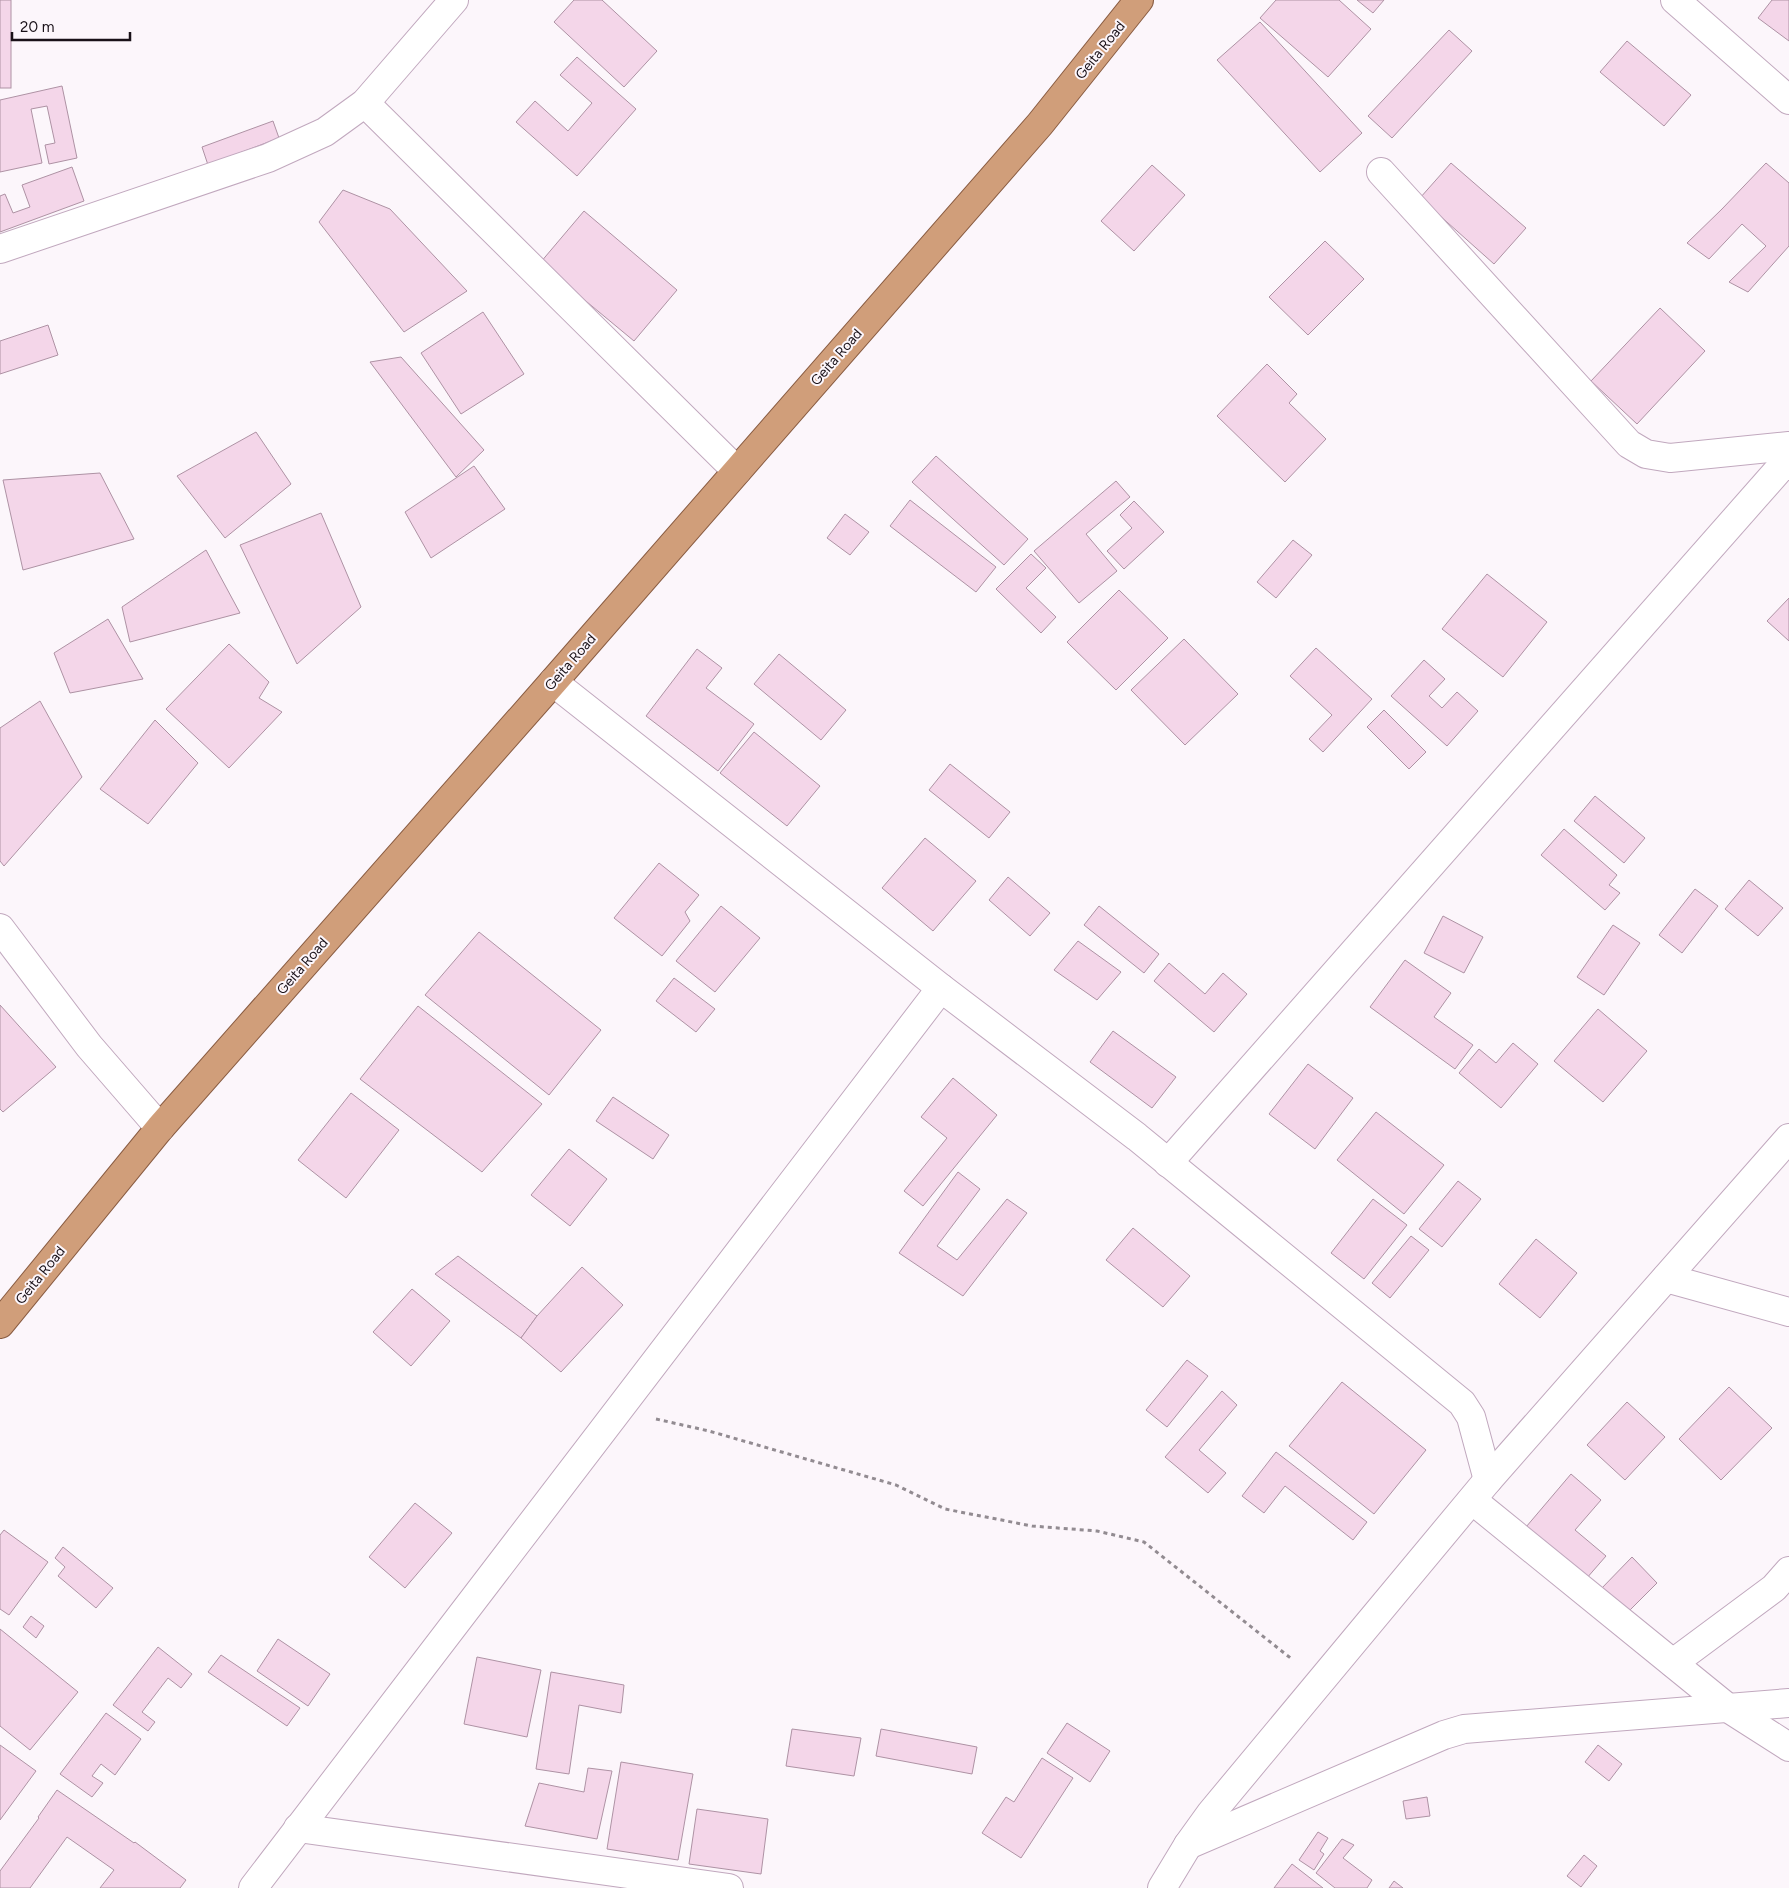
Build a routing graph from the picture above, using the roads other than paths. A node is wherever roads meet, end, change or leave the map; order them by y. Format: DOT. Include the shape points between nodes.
graph roads {
  1 [pos="454,0"];
  2 [pos="1139,0"];
  3 [pos="1675,0"];
  4 [pos="1789,100"];
  5 [pos="365,103"];
  6 [pos="1381,172"];
  7 [pos="0,249"];
  8 [pos="1789,446"];
  9 [pos="1789,458"];
  10 [pos="737,471"];
  11 [pos="553,682"];
  12 [pos="0,928"];
  13 [pos="941,988"];
  14 [pos="160,1128"];
  15 [pos="1789,1138"];
  16 [pos="1168,1163"];
  17 [pos="1666,1278"];
  18 [pos="1789,1312"];
  19 [pos="0,1324"];
  20 [pos="1480,1490"];
  21 [pos="1789,1571"];
  22 [pos="1673,1664"];
  23 [pos="1789,1703"];
  24 [pos="1728,1708"];
  25 [pos="1789,1747"];
  26 [pos="298,1828"];
  27 [pos="1188,1845"];
  28 [pos="253,1888"];
  29 [pos="729,1888"];
  30 [pos="1162,1888"];
  1 -- 5 [label="street"];
  2 -- 10 [label="highway, Geita Road" via="1040,124"];
  3 -- 4 [label="street"];
  5 -- 7 [label="street" via="325,132 268,158"];
  5 -- 10 [label="street"];
  6 -- 8 [label="street" via="1629,444 1646,454 1670,458"];
  9 -- 16 [label="street"];
  10 -- 11 [label="highway, Geita Road"];
  11 -- 13 [label="street"];
  11 -- 14 [label="highway, Geita Road"];
  12 -- 14 [label="street" via="90,1046"];
  13 -- 16 [label="street"];
  13 -- 26 [label="street"];
  14 -- 19 [label="highway, Geita Road"];
  15 -- 17 [label="street"];
  16 -- 20 [label="street" via="1462,1403 1473,1423"];
  17 -- 18 [label="street"];
  17 -- 20 [label="street"];
  20 -- 22 [label="street"];
  20 -- 27 [label="street" via="1211,1812"];
  21 -- 22 [label="street" via="1774,1588"];
  22 -- 24 [label="street"];
  23 -- 24 [label="street"];
  24 -- 25 [label="street"];
  24 -- 27 [label="street" via="1464,1729"];
  26 -- 28 [label="street"];
  26 -- 29 [label="street"];
  27 -- 30 [label="street"];
}
